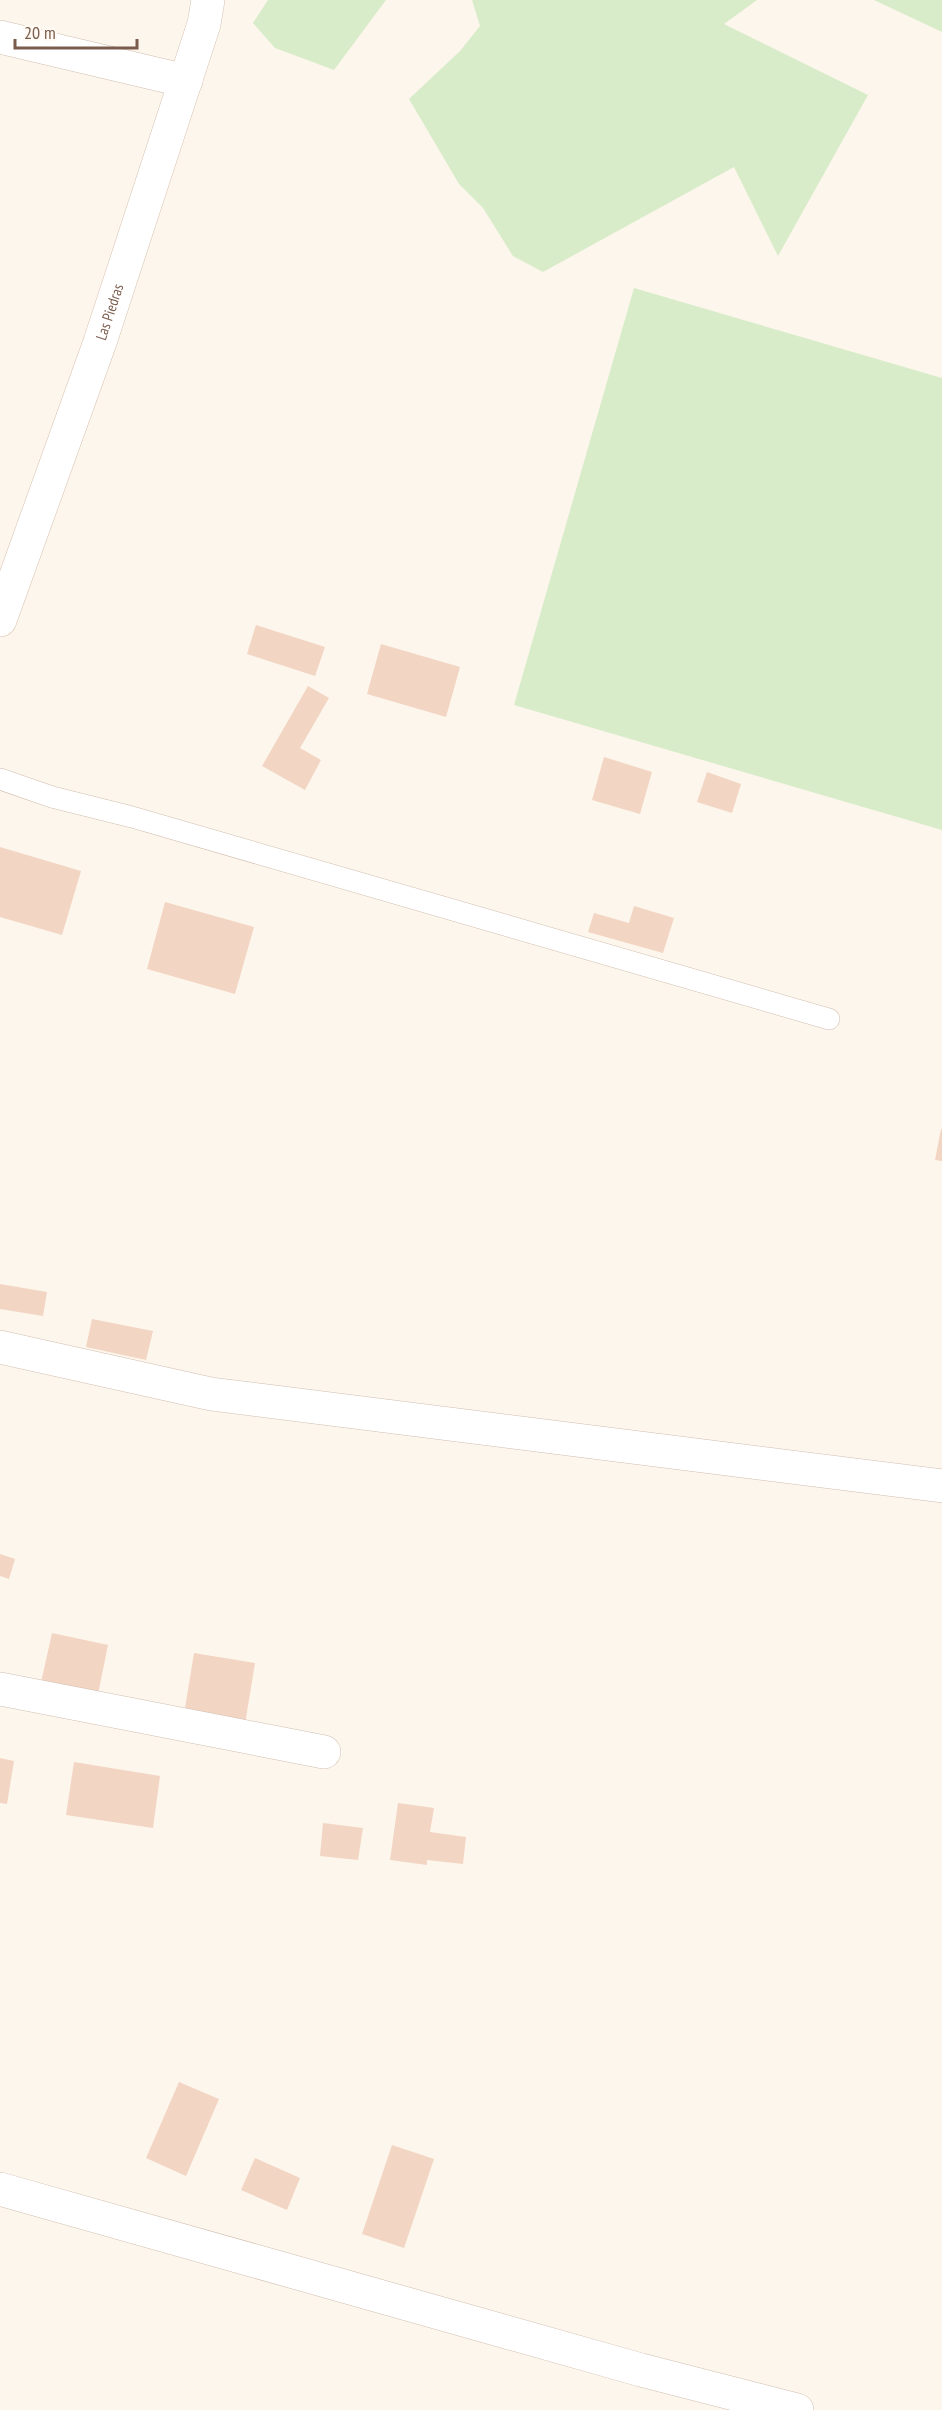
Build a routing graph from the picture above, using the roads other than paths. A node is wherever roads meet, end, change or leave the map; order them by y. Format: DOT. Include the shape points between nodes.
graph roads {
  1 [pos="208,0"];
  2 [pos="0,37"];
  3 [pos="186,81"];
  4 [pos="0,620"];
  5 [pos="0,778"];
  6 [pos="829,1018"];
  7 [pos="0,1347"];
  8 [pos="942,1486"];
  9 [pos="0,1689"];
  10 [pos="324,1752"];
  11 [pos="0,2189"];
  12 [pos="797,2410"];
  1 -- 3 [label="street, Las Piedras"];
  2 -- 3 [label="street"];
  3 -- 4 [label="street, Las Piedras" via="100,342"];
  5 -- 6 [label="lane" via="52,797"];
  7 -- 8 [label="street" via="211,1394"];
  9 -- 10 [label="street"];
  11 -- 12 [label="street" via="630,2367"];
}
